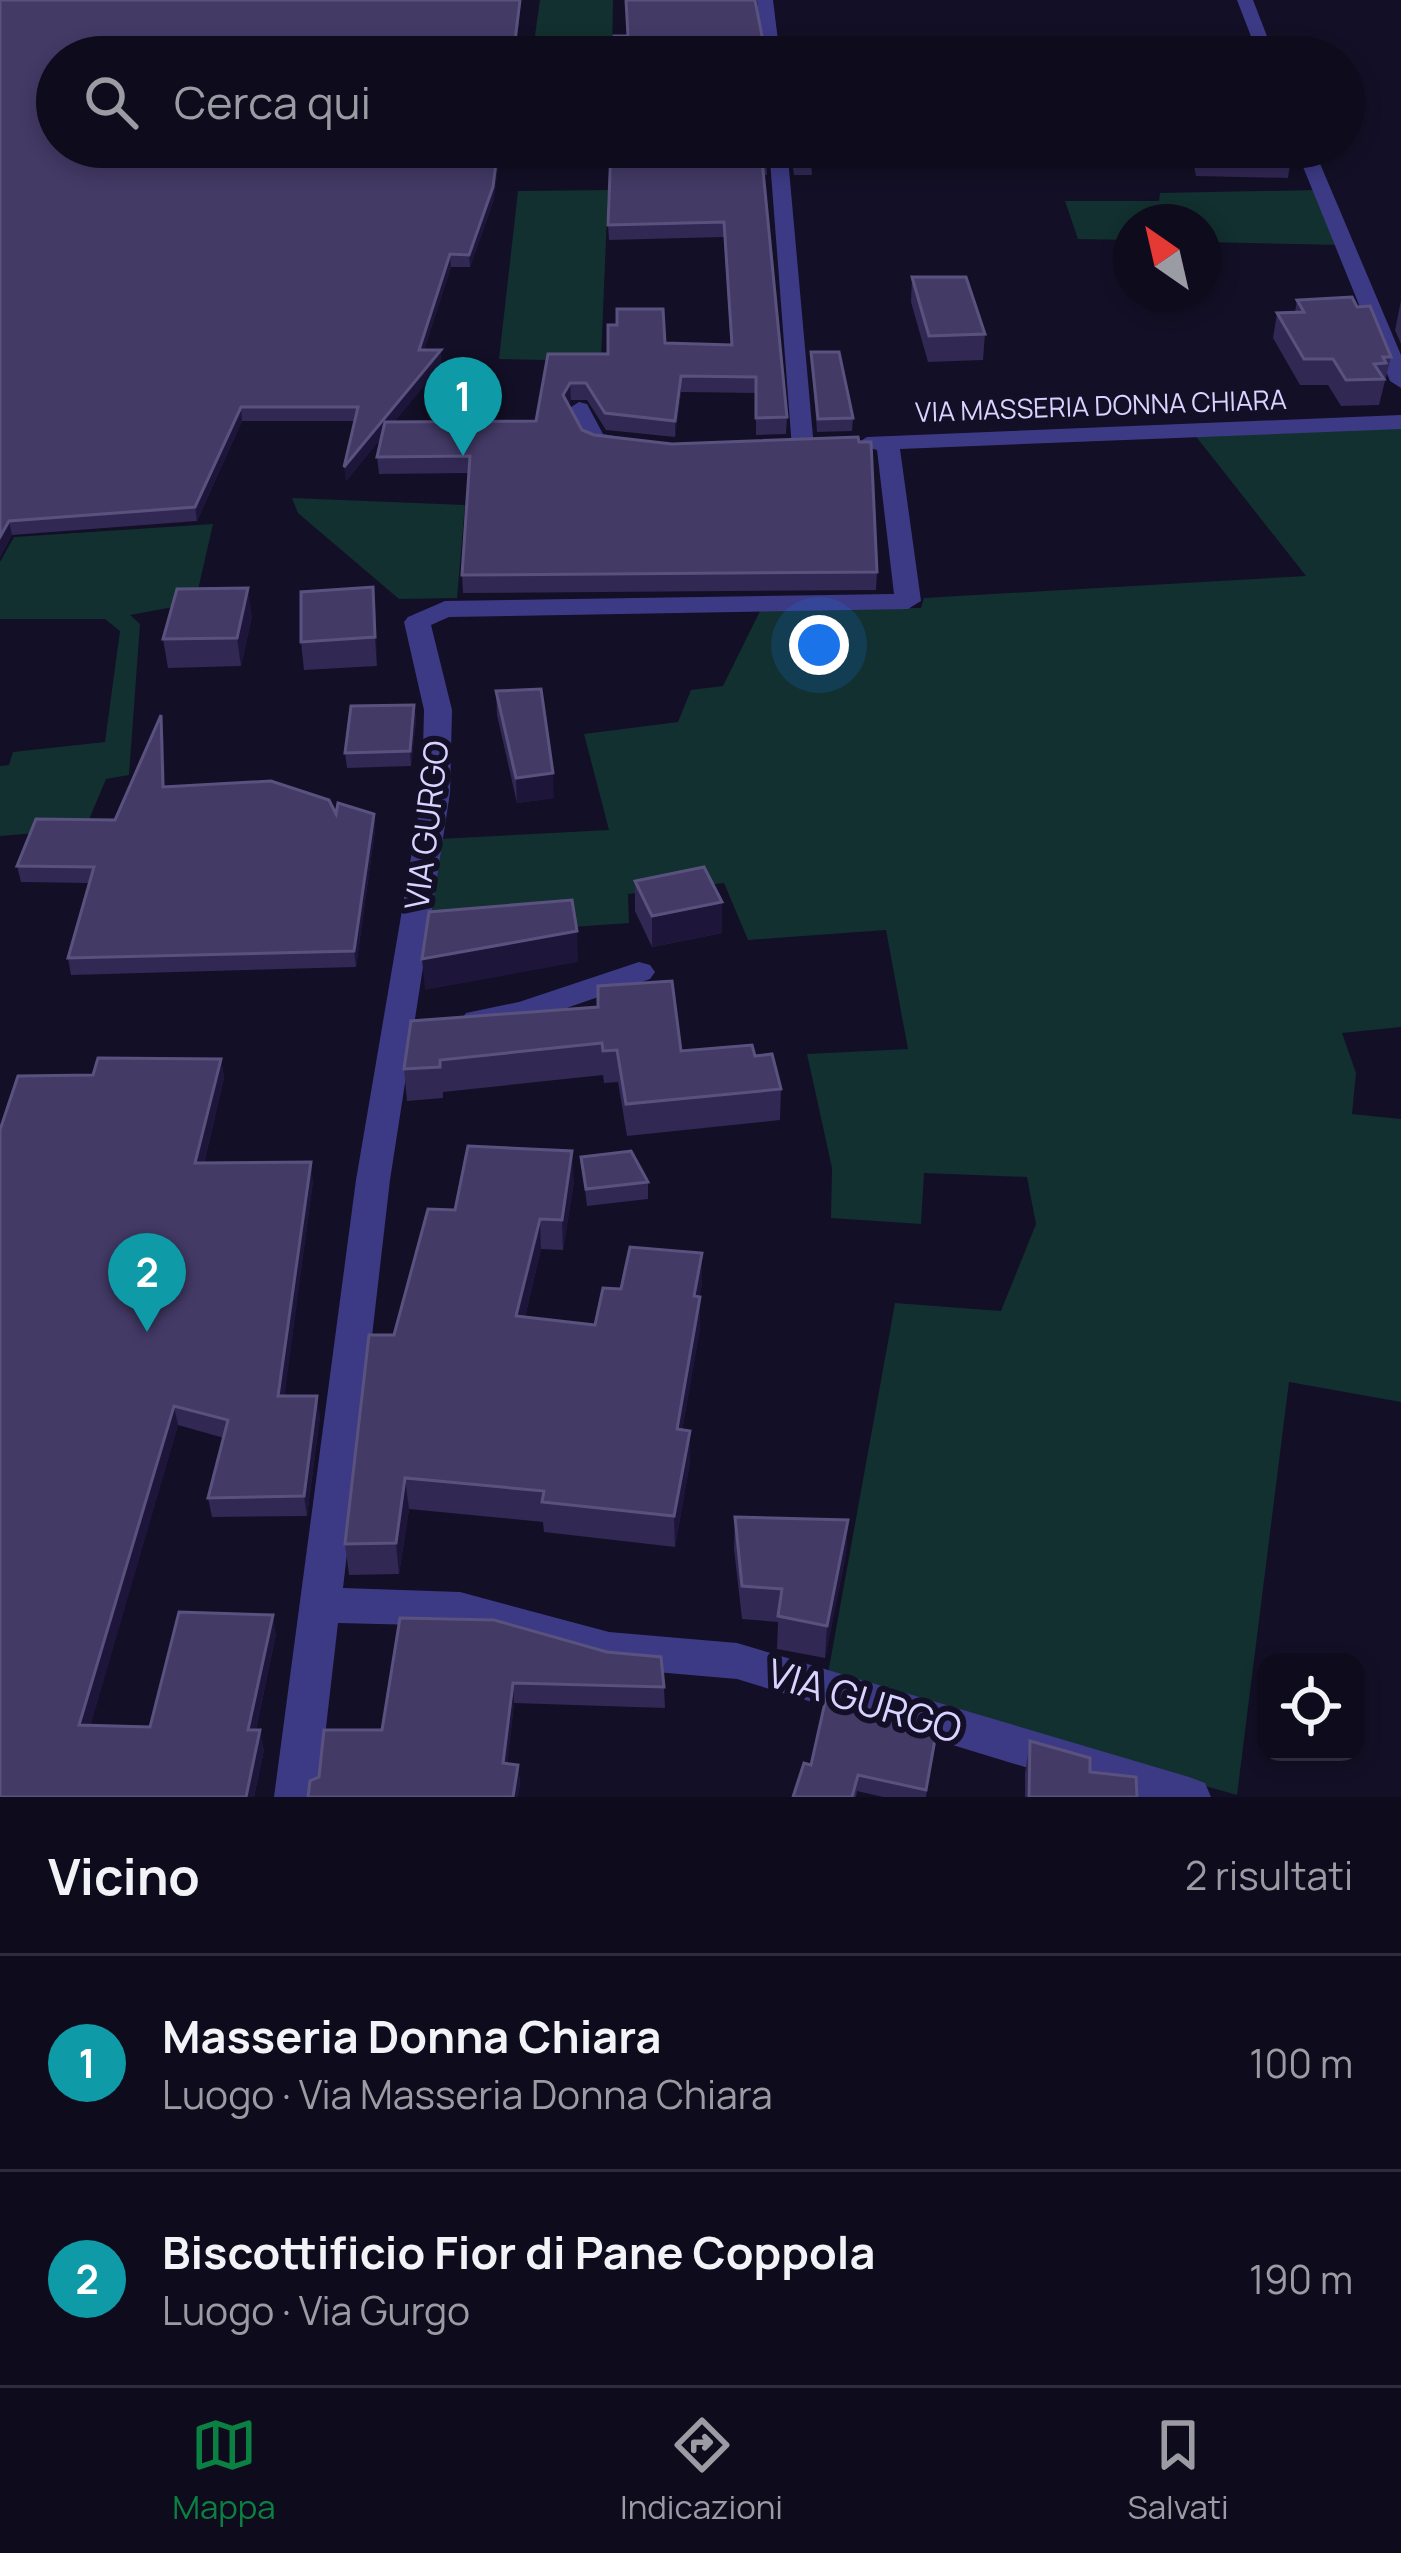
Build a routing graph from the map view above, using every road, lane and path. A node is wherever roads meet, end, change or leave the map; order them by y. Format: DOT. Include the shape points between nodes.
graph roads {
  1 [pos="766,0"];
  2 [pos="1245,0"];
  3 [pos="770,36"];
  4 [pos="1259,36"];
  5 [pos="781,168"];
  6 [pos="1313,168"];
  7 [pos="1401,381"];
  8 [pos="579,409"];
  9 [pos="1401,422"];
  10 [pos="888,443"];
  11 [pos="652,447"];
  12 [pos="639,971"];
  13 [pos="422,1022"];
  14 [pos="322,1605"];
  15 [pos="296,1797"];
  16 [pos="1189,1797"];
  1 -- 3 [label="street"];
  2 -- 4 [label="street"];
  5 -- 10 [label="street, VIA MASSERIA DONNA CHIARA" via="792,350 814,447"];
  6 -- 7 [label="street"];
  8 -- 11 [label="street" via="595,440"];
  9 -- 10 [label="street, VIA MASSERIA DONNA CHIARA"];
  10 -- 13 [label="street, VIA GURGO" via="908,601 445,609 417,622 438,710"];
  12 -- 13 [label="street" via="524,1012"];
  13 -- 14 [label="street, VIA GURGO" via="373,1180"];
  14 -- 15 [label="street, VIA GURGO"];
  14 -- 16 [label="street, VIA GURGO" via="460,1609 609,1650 736,1661"];
}
